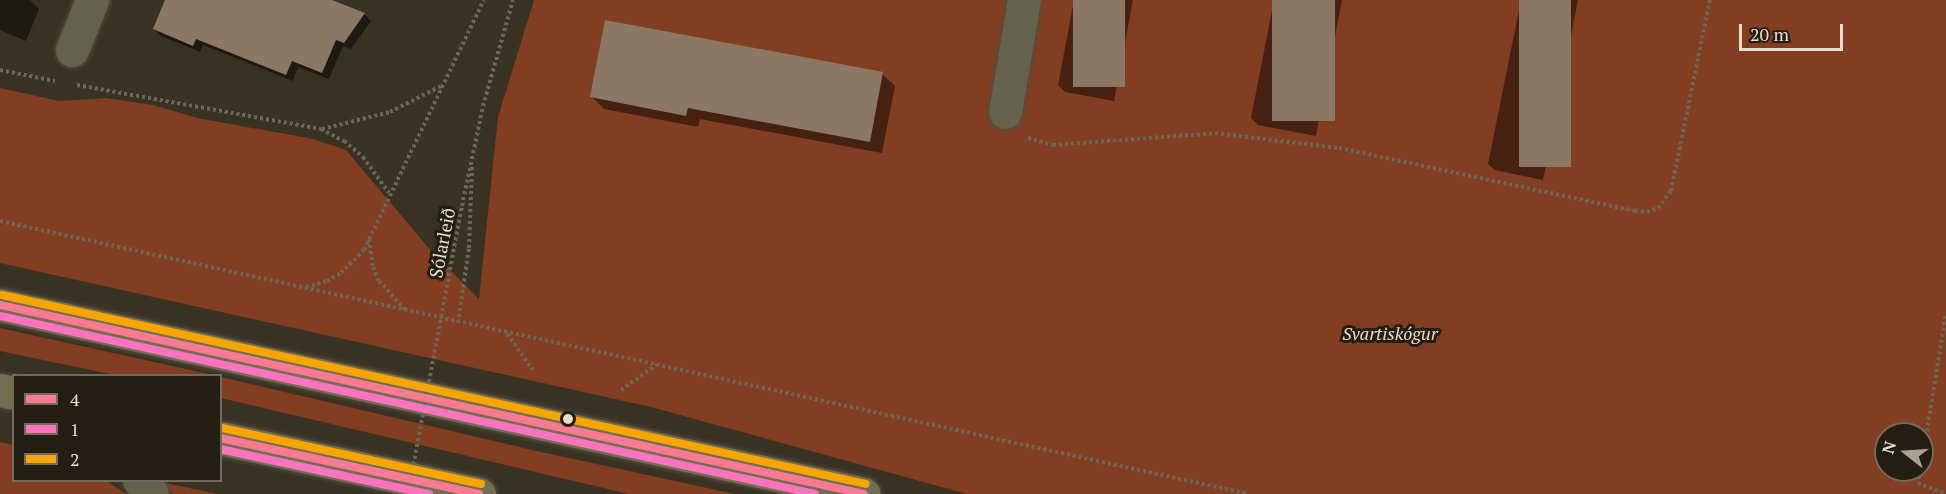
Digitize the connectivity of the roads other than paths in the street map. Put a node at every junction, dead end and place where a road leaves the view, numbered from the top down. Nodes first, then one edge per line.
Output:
1 (92, 0) edge
2 (1024, 0) edge
3 (72, 50) dead end
4 (1005, 112) road end
5 (0, 305) edge
6 (222, 438) edge
7 (140, 482) edge
8 (152, 494) edge
9 (479, 494) edge
10 (864, 494) edge

1 - 3 street
2 - 4 street
5 - 10 main road
6 - 9 main road
7 - 8 street

